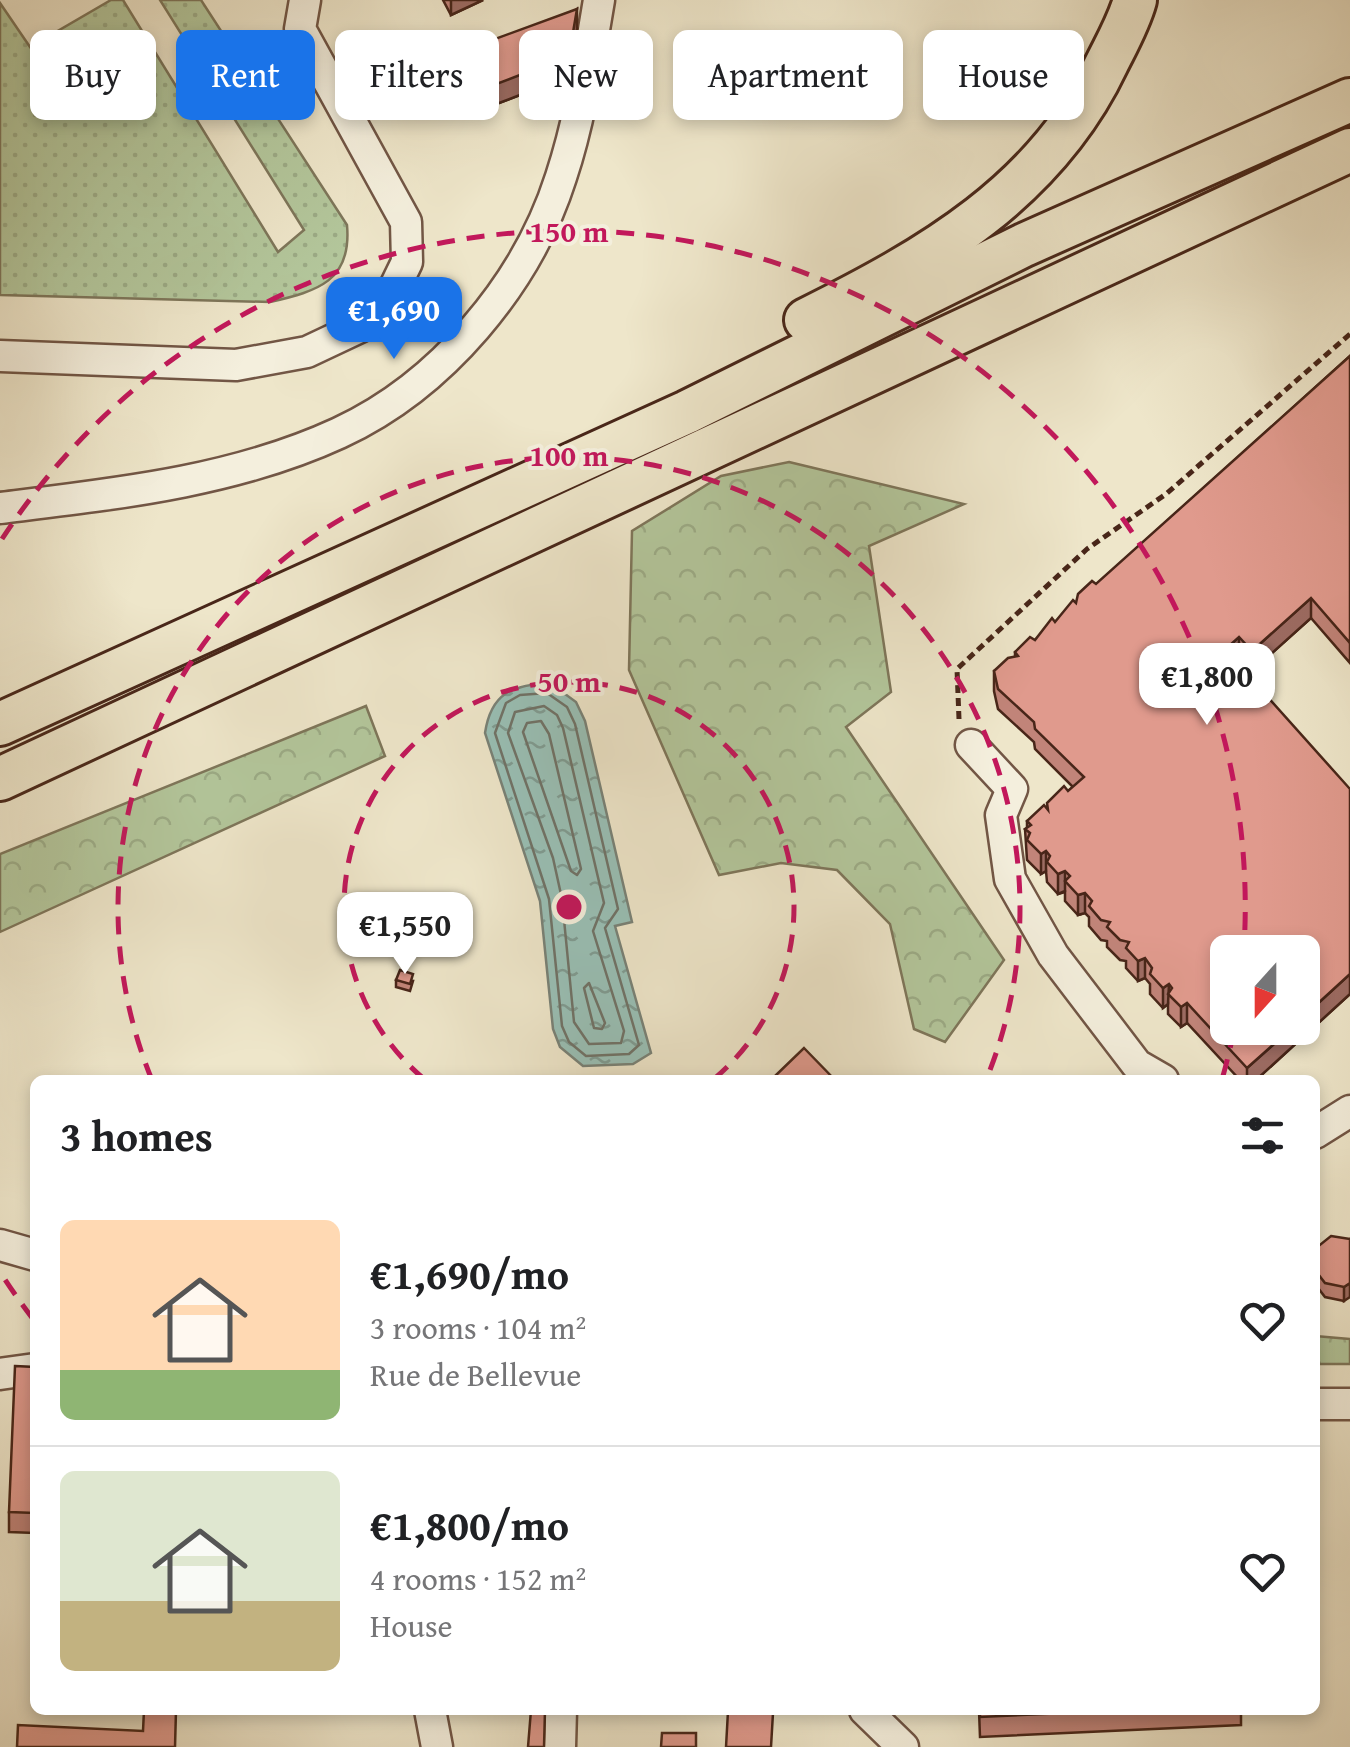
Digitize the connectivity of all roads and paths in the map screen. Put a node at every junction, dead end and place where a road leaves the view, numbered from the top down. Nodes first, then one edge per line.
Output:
1 (305, 0) edge
2 (600, 0) edge
3 (1134, 0) edge
4 (1350, 100) edge
5 (1350, 150) edge
6 (1350, 174) edge
7 (1350, 334) edge
8 (944, 338) junction
9 (0, 356) edge
10 (0, 508) edge
11 (0, 723) edge
12 (972, 744) joint
13 (0, 779) edge
14 (1155, 1075) edge
15 (1350, 1111) edge
16 (1320, 1130) edge
17 (0, 1244) edge
18 (30, 1253) edge
19 (30, 1369) edge
20 (0, 1374) edge
21 (1320, 1404) edge
22 (1350, 1404) edge
23 (431, 1715) edge
24 (560, 1715) edge
25 (870, 1715) edge
26 (436, 1747) edge
27 (560, 1747) edge
28 (903, 1747) edge

1 - 9 street
2 - 10 street
3 - 11 highway
4 - 11 highway
5 - 8 highway
6 - 8 highway
7 - 12 path
8 - 13 highway
12 - 14 street
15 - 16 street
17 - 18 street
19 - 20 street
21 - 22 street
23 - 26 street
24 - 27 street
25 - 28 street

